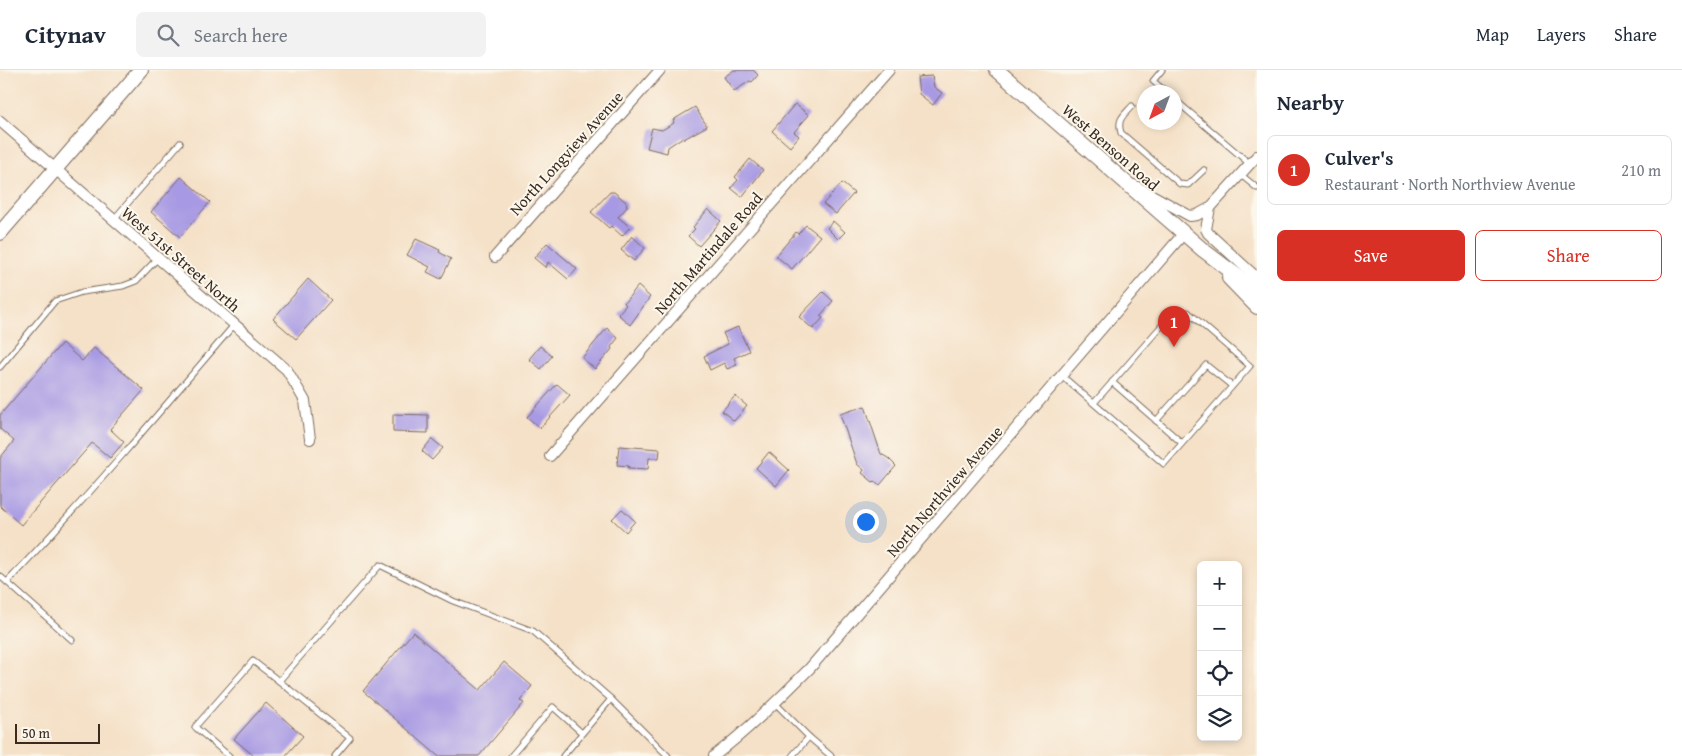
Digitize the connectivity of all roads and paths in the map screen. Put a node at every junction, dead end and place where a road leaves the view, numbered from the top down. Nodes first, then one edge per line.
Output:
1 (141, 70) edge
2 (660, 70) edge
3 (889, 70) edge
4 (997, 70) edge
5 (1162, 70) edge
6 (1158, 85) edge
7 (1132, 106) dead end
8 (1182, 106) edge
9 (0, 121) edge
10 (180, 143) dead end
11 (1253, 160) edge
12 (55, 168) junction
13 (1204, 170) dead end
14 (1240, 174) junction
15 (1119, 177) junction
16 (1257, 188) edge
17 (1210, 208) junction
18 (114, 220) junction
19 (0, 233) edge
20 (1184, 233) junction
21 (1203, 250) junction
22 (494, 257) dead end
23 (158, 258) junction
24 (1257, 278) edge
25 (1257, 291) edge
26 (1257, 307) edge
27 (234, 325) junction
28 (0, 367) edge
29 (1062, 376) junction
30 (1112, 382) junction
31 (1232, 386) junction
32 (1094, 404) junction
33 (1156, 421) junction
34 (310, 440) dead end
35 (1182, 443) junction
36 (550, 456) dead end
37 (0, 576) edge
38 (7, 582) junction
39 (72, 640) dead end
40 (279, 682) junction
41 (611, 699) junction
42 (774, 703) junction
43 (582, 733) junction
44 (809, 737) junction
45 (229, 756) edge
46 (335, 756) edge
47 (511, 756) edge
48 (562, 756) edge
49 (668, 756) edge
50 (714, 756) edge
51 (792, 756) edge
52 (831, 756) edge

1 - 12 main road
2 - 22 street, North Longview Avenue
3 - 36 street, North Martindale Road
4 - 15 main road, West Benson Road
5 - 6 lane
7 - 13 lane
8 - 11 lane
9 - 12 street, West 51st Street North
10 - 18 lane
11 - 14 street
12 - 18 street, West 51st Street North
12 - 19 main road
14 - 16 lane
14 - 17 street
15 - 17 street
15 - 20 main road, West Benson Road
17 - 24 street
18 - 23 street, West 51st Street North
20 - 21 main road, West Benson Road
20 - 29 street, North Northview Avenue
21 - 25 main road, West Benson Road
21 - 26 main road, West Benson Road
23 - 27 street, West 51st Street North
23 - 28 lane
27 - 34 street, West 51st Street North
27 - 38 lane
29 - 32 lane
29 - 42 street, North Northview Avenue
30 - 31 lane
30 - 32 lane
30 - 33 lane
31 - 33 lane
31 - 35 lane
32 - 35 lane
33 - 35 lane
37 - 38 lane
38 - 39 lane
40 - 41 lane
40 - 45 lane
40 - 46 lane
41 - 43 lane
41 - 49 lane
42 - 44 lane
42 - 50 street, North Northview Avenue
43 - 47 lane
43 - 48 lane
44 - 51 lane
44 - 52 lane

